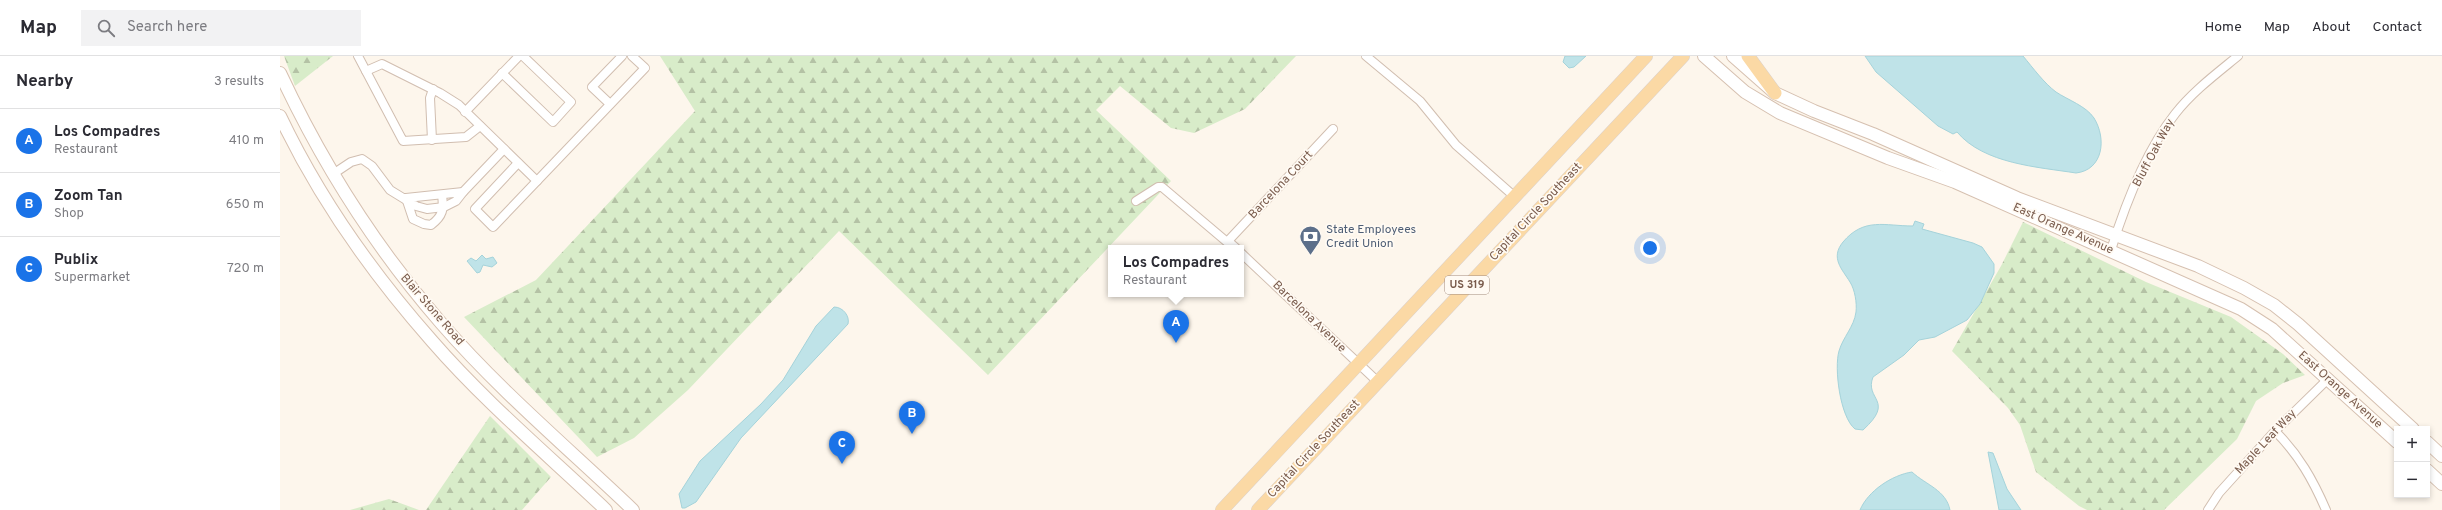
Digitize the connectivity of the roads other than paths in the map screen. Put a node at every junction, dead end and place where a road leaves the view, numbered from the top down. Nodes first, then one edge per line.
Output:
1 (358, 56) edge
2 (519, 56) edge
3 (523, 56) edge
4 (622, 56) edge
5 (632, 56) edge
6 (1366, 56) edge
7 (1683, 56) edge
8 (1704, 56) edge
9 (1733, 56) edge
10 (1748, 56) edge
11 (2238, 56) edge
12 (1645, 57) edge
13 (366, 71) junction
14 (280, 72) edge
15 (502, 73) junction
16 (433, 89) junction
17 (1775, 93) junction
18 (610, 104) junction
19 (465, 112) junction
20 (280, 116) edge
21 (480, 126) junction
22 (1333, 129) dead end
23 (432, 140) junction
24 (504, 149) junction
25 (518, 163) junction
26 (333, 174) junction
27 (537, 181) junction
28 (463, 192) junction
29 (442, 195) junction
30 (1515, 196) junction
31 (406, 198) junction
32 (1136, 201) dead end
33 (444, 207) junction
34 (2116, 235) junction
35 (1228, 242) junction
36 (1232, 245) edge
37 (2111, 250) junction
38 (1244, 255) edge
39 (1358, 364) junction
40 (2329, 378) junction
41 (1377, 381) junction
42 (2410, 426) edge
43 (2276, 431) junction
44 (2394, 439) edge
45 (2430, 445) edge
46 (2442, 456) edge
47 (2430, 473) edge
48 (2442, 484) edge
49 (606, 510) edge
50 (633, 510) edge
51 (1222, 510) edge
52 (1258, 510) edge
53 (2208, 510) edge
54 (2326, 510) edge

1 - 13 street
2 - 15 street
3 - 15 street
4 - 18 street
5 - 18 street
6 - 30 street
7 - 41 main road, Capital Circle Southeast / US 319
8 - 37 street, East Orange Avenue
9 - 17 street, East Orange Avenue
10 - 17 main road
11 - 34 street, Bluff Oak Way
12 - 30 main road, US 319
13 - 16 street
13 - 23 street
14 - 26 street, Blair Stone Road
15 - 19 street
16 - 19 street
16 - 23 street
17 - 34 street, East Orange Avenue
18 - 27 street
19 - 21 street
20 - 49 street, Blair Stone Road
21 - 23 street
21 - 24 street
22 - 35 street, Barcelona Court
24 - 25 street
24 - 28 street
25 - 27 street
25 - 27 street
26 - 31 street
26 - 50 street, Blair Stone Road
28 - 29 street
28 - 33 street
29 - 31 street
29 - 33 street
30 - 39 main road, US 319
31 - 33 street
31 - 33 street
32 - 35 street
34 - 37 street, Bluff Oak Way
34 - 42 street, East Orange Avenue
35 - 36 street
37 - 40 street, East Orange Avenue
38 - 39 street, Barcelona Avenue
39 - 41 street, Barcelona Avenue
39 - 51 main road, US 319
40 - 43 street, Maple Leaf Way
40 - 44 street, East Orange Avenue
41 - 52 main road, Capital Circle Southeast / US 319
43 - 53 street, Maple Leaf Way
43 - 54 street
45 - 46 street
47 - 48 street

